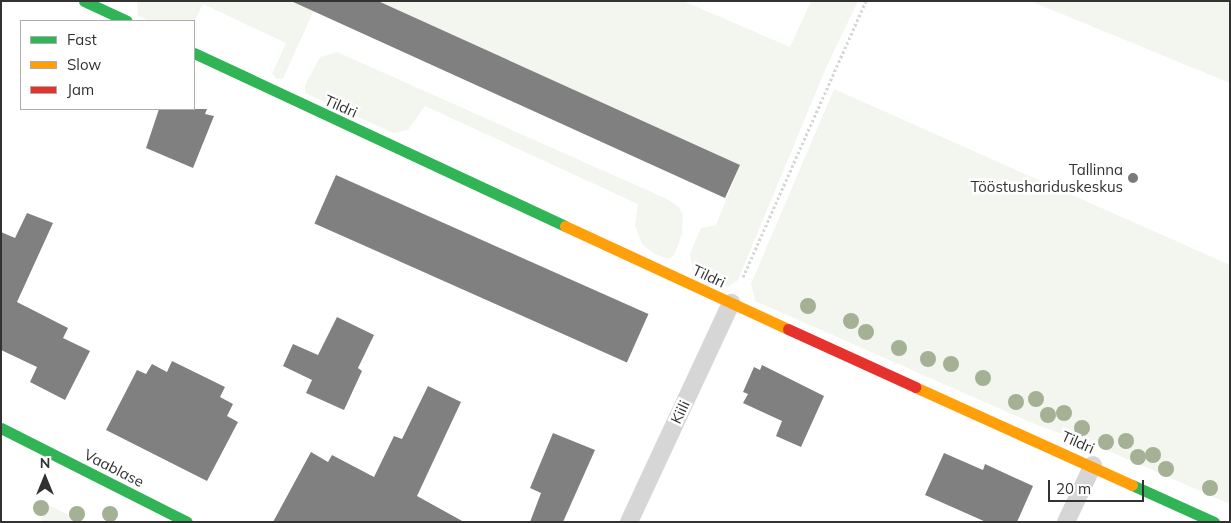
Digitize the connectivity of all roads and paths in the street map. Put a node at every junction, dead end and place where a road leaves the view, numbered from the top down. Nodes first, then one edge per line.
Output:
1 (84, 1) edge
2 (866, 1) edge
3 (107, 6) edge
4 (126, 20) edge
5 (195, 53) edge
6 (731, 303) junction
7 (1, 428) edge
8 (1093, 465) junction
9 (187, 522) edge
10 (628, 522) edge
11 (1066, 522) edge
12 (1214, 522) edge

1 - 3 street
2 - 6 path
3 - 4 street
5 - 6 street, Tildri
6 - 8 street, Tildri
6 - 10 lane, Kiili
7 - 9 street, Vaablase
8 - 11 lane
8 - 12 street, Tildri

